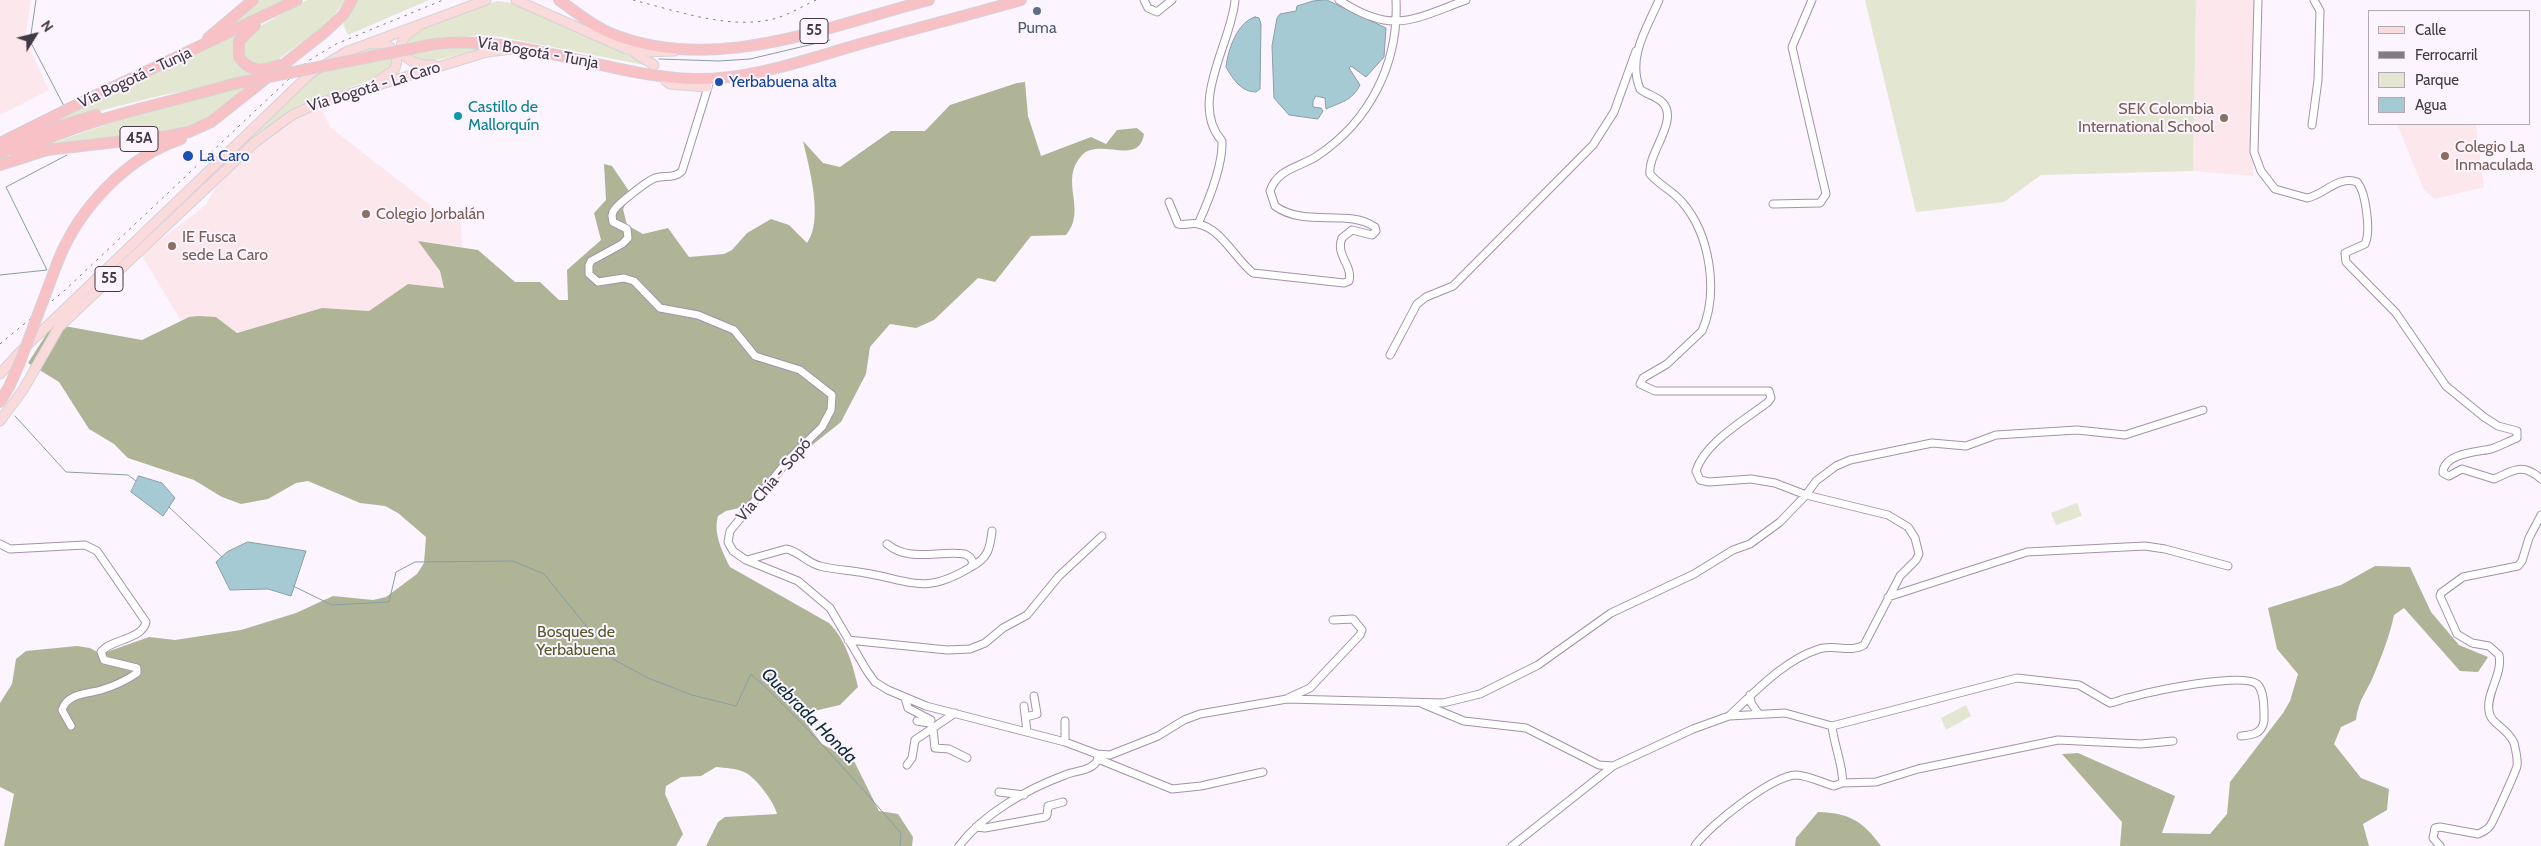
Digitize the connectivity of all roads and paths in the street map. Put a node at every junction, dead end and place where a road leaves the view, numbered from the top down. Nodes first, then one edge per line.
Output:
1 (253, 0) edge
2 (297, 0) edge
3 (352, 0) edge
4 (486, 0) edge
5 (516, 0) edge
6 (559, 0) edge
7 (929, 0) edge
8 (1021, 0) edge
9 (1144, 0) edge
10 (1172, 0) edge
11 (1235, 0) edge
12 (1339, 0) edge
13 (1396, 0) edge
14 (1466, 0) edge
15 (1660, 0) edge
16 (1812, 0) edge
17 (2258, 0) edge
18 (2314, 0) edge
19 (454, 12) junction
20 (270, 14) junction
21 (1394, 23) junction
22 (1638, 44) junction
23 (618, 46) junction
24 (359, 47) junction
25 (522, 48) junction
26 (698, 50) junction
27 (283, 63) junction
28 (452, 63) junction
29 (163, 64) junction
30 (654, 66) dead end
31 (666, 81) dead end
32 (709, 83) junction
33 (233, 84) junction
34 (364, 89) junction
35 (211, 122) junction
36 (2312, 125) dead end
37 (0, 144) edge
38 (0, 153) edge
39 (0, 163) edge
40 (1169, 202) dead end
41 (1773, 204) dead end
42 (1198, 224) junction
43 (1390, 355) dead end
44 (0, 374) edge
45 (0, 402) edge
46 (2203, 410) dead end
47 (0, 422) edge
48 (2541, 479) edge
49 (1806, 495) junction
50 (2541, 515) edge
51 (992, 531) dead end
52 (1102, 536) dead end
53 (0, 544) edge
54 (887, 544) dead end
55 (746, 560) junction
56 (2228, 566) dead end
57 (971, 567) junction
58 (1888, 597) junction
59 (1332, 620) dead end
60 (848, 640) junction
61 (1750, 695) junction
62 (1034, 696) dead end
63 (905, 698) junction
64 (1288, 698) junction
65 (1419, 703) junction
66 (1024, 706) dead end
67 (955, 713) junction
68 (1758, 713) junction
69 (1729, 716) junction
70 (1026, 717) junction
71 (917, 721) dead end
72 (1065, 721) dead end
73 (71, 726) dead end
74 (1832, 726) junction
75 (933, 729) junction
76 (1027, 732) junction
77 (2241, 736) dead end
78 (2173, 741) dead end
79 (1064, 742) junction
80 (1098, 757) junction
81 (967, 758) dead end
82 (907, 765) dead end
83 (1613, 766) junction
84 (1263, 772) dead end
85 (1842, 783) junction
86 (1000, 792) dead end
87 (1024, 795) junction
88 (1063, 802) dead end
89 (976, 827) junction
90 (960, 846) edge
91 (1512, 846) edge
92 (1695, 846) edge
93 (2440, 846) edge

1 - 29 highway
2 - 20 highway, Vía Bogotá - Tunja
3 - 27 highway, 45A
4 - 19 main road, Vía Bogotá - La Caro / 55
5 - 23 main road, 55
6 - 26 highway, Vía Bogotá - Tunja / 55
7 - 26 highway, Vía Bogotá - Tunja / 55
8 - 32 highway, Vía Bogotá - Tunja / 55
9 - 10 street
11 - 42 street
12 - 21 street
13 - 21 street
14 - 21 street
15 - 22 street
16 - 41 street
17 - 48 street
18 - 36 street
19 - 24 main road, Vía Bogotá - La Caro / 55
19 - 28 main road
20 - 27 highway
20 - 29 highway, Vía Bogotá - Tunja
21 - 42 street
22 - 43 street
22 - 49 street
23 - 26 main road, 55
23 - 30 main road
24 - 34 main road
24 - 44 main road, Vía Bogotá - La Caro / 55
25 - 28 main road, Vía Bogotá - La Caro / 55
25 - 32 highway, Vía Bogotá - Tunja / 55
25 - 33 highway, Vía Bogotá - Tunja / 55, bridge
27 - 35 highway, 45A
28 - 34 main road, Vía Bogotá - La Caro / 55
29 - 37 highway, Vía Bogotá - Tunja
31 - 32 main road
32 - 55 street, Vía Chía - Sopó
33 - 38 highway, 55
33 - 39 highway, Vía Bogotá - Tunja / 55
34 - 47 main road, Vía Bogotá - La Caro / 55
35 - 39 highway, 45A
35 - 45 highway, bridge
40 - 42 street
46 - 49 street
49 - 58 street
49 - 65 street
50 - 93 street
51 - 57 street
52 - 60 street
53 - 73 street
54 - 57 street
55 - 57 street
55 - 60 street, Vía Chía - Sopó
56 - 58 street
58 - 61 street
59 - 64 street
60 - 63 street, Vía Chía - Sopó
61 - 68 street
61 - 69 street
62 - 70 street
63 - 67 street, Vía Chía - Sopó
63 - 71 street
64 - 65 street
64 - 80 street
65 - 83 street
66 - 70 street
67 - 75 street
67 - 76 street, Vía Chía - Sopó
68 - 69 street
68 - 74 street
69 - 83 street
70 - 76 street
72 - 79 street
74 - 77 street
74 - 85 street
75 - 81 street
75 - 82 street
76 - 79 street, Vía Chía - Sopó
78 - 85 street
79 - 80 street, Vía Chía - Sopó
80 - 84 street, Vía Chía - Sopó
80 - 87 street
83 - 91 street
85 - 92 street
86 - 87 street
87 - 89 street
88 - 89 street
89 - 90 street

